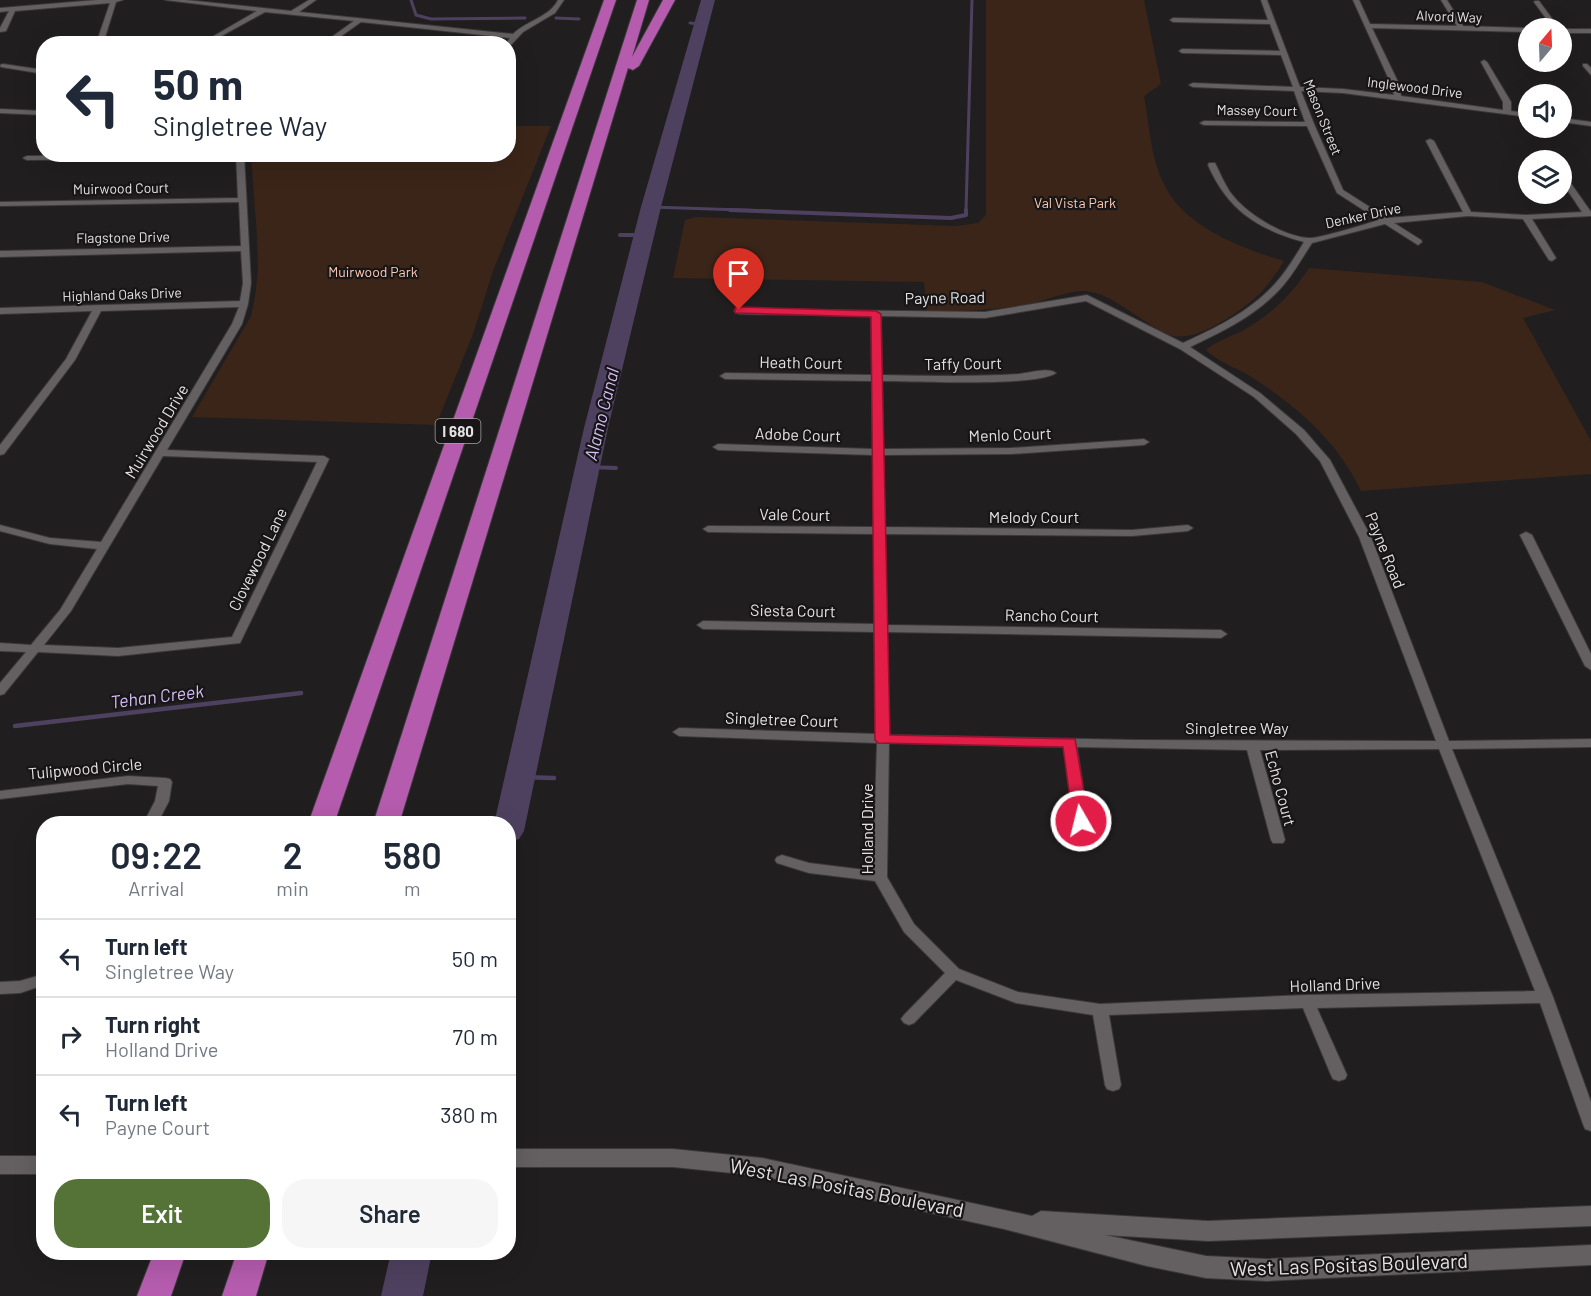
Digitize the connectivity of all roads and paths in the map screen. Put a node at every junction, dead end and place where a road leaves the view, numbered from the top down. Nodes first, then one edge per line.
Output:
1 (114, 0) edge
2 (120, 0) edge
3 (168, 0) edge
4 (313, 0) edge
5 (561, 0) edge
6 (643, 0) edge
7 (669, 0) edge
8 (1264, 0) edge
9 (1356, 0) edge
10 (1444, 0) edge
11 (609, 1) edge
12 (1537, 2) dead end
13 (13, 9) junction
14 (0, 10) edge
15 (264, 10) junction
16 (292, 13) junction
17 (1549, 18) edge
18 (360, 20) junction
19 (1173, 20) dead end
20 (1272, 22) junction
21 (1368, 26) junction
22 (1461, 28) junction
23 (0, 30) edge
24 (1518, 30) edge
25 (1572, 31) edge
26 (1591, 31) edge
27 (102, 36) edge
28 (218, 36) edge
29 (337, 36) edge
30 (513, 36) joint
31 (1182, 51) dead end
32 (1284, 53) junction
33 (1484, 62) dead end
34 (1585, 65) dead end
35 (3, 66) dead end
36 (36, 71) edge
37 (1591, 73) edge
38 (1193, 85) dead end
39 (616, 88) junction
40 (1297, 88) junction
41 (1398, 98) junction
42 (0, 111) edge
43 (36, 113) edge
44 (1508, 113) junction
45 (1518, 114) edge
46 (1572, 121) edge
47 (1204, 123) dead end
48 (1310, 124) junction
49 (1591, 124) edge
50 (1430, 141) dead end
51 (27, 158) dead end
52 (36, 158) edge
53 (241, 162) edge
54 (1212, 165) dead end
55 (1572, 191) edge
56 (243, 200) junction
57 (0, 204) edge
58 (1468, 214) junction
59 (1589, 214) edge
60 (1526, 217) junction
61 (1386, 221) junction
62 (1309, 241) junction
63 (1418, 242) dead end
64 (246, 248) junction
65 (0, 254) edge
66 (1552, 258) dead end
67 (244, 304) junction
68 (98, 308) junction
69 (739, 310) dead end
70 (0, 311) edge
71 (876, 314) junction
72 (1183, 346) junction
73 (1051, 373) dead end
74 (726, 376) dead end
75 (876, 378) junction
76 (1144, 442) dead end
77 (718, 447) dead end
78 (0, 452) edge
79 (877, 452) junction
80 (161, 453) junction
81 (0, 528) edge
82 (708, 528) dead end
83 (1188, 528) dead end
84 (880, 532) junction
85 (1526, 535) dead end
86 (105, 546) junction
87 (703, 625) dead end
88 (882, 628) junction
89 (1221, 634) dead end
90 (0, 647) edge
91 (36, 649) junction
92 (1591, 666) edge
93 (0, 691) edge
94 (680, 732) dead end
95 (883, 740) junction
96 (1070, 742) junction
97 (1591, 743) edge
98 (1252, 744) junction
99 (1444, 746) junction
100 (0, 795) edge
101 (154, 816) edge
102 (324, 816) edge
103 (388, 816) edge
104 (1084, 840) dead end
105 (1278, 840) dead end
106 (782, 860) dead end
107 (880, 877) junction
108 (954, 973) junction
109 (36, 982) edge
110 (0, 988) edge
111 (1545, 998) junction
112 (1307, 1001) junction
113 (1100, 1010) junction
114 (909, 1019) dead end
115 (1339, 1075) dead end
116 (1113, 1085) dead end
117 (1591, 1124) edge
118 (516, 1158) edge
119 (0, 1165) edge
120 (36, 1165) edge
121 (1591, 1216) edge
122 (1004, 1219) junction
123 (1591, 1255) edge
124 (167, 1260) edge
125 (250, 1260) edge
126 (154, 1296) edge
127 (239, 1296) edge

1 - 2 street
1 - 13 street
1 - 27 street
3 - 15 street
4 - 16 street
5 - 30 street
6 - 39 highway, I 680
7 - 39 highway
8 - 20 street, Mason Street
9 - 21 street
10 - 22 street
11 - 102 highway, I 680
12 - 17 street
13 - 14 street
13 - 23 street
15 - 16 street
15 - 28 street
16 - 18 street
18 - 29 street
18 - 30 street
19 - 20 street
20 - 32 street, Mason Street
21 - 22 street, Alvord Way
21 - 41 street
22 - 24 street, Alvord Way
25 - 26 street
31 - 32 street
32 - 40 street, Mason Street
33 - 44 street
34 - 37 street
35 - 36 street
38 - 40 street, Inglewood Drive
39 - 103 highway, I 680
40 - 41 street, Inglewood Drive
40 - 48 street, Mason Street
41 - 44 street, Inglewood Drive
42 - 43 street
44 - 45 street, Inglewood Drive
46 - 49 street
47 - 48 street, Massey Court
48 - 61 street, Mason Street
50 - 58 street
51 - 52 street
53 - 56 street, Muirwood Drive
54 - 62 street
55 - 59 street
56 - 57 street, Muirwood Court
56 - 64 street, Muirwood Drive
58 - 60 street, Denker Drive
58 - 61 street, Denker Drive
59 - 60 street, Denker Drive
60 - 66 street
61 - 62 street, Denker Drive
61 - 63 street, Mason Street
62 - 72 street, Denker Drive
64 - 65 street, Flagstone Drive
64 - 67 street, Muirwood Drive
67 - 68 street, Highland Oaks Drive
67 - 80 street, Muirwood Drive
68 - 70 street, Highland Oaks Drive
68 - 78 street
69 - 71 street, Payne Road
71 - 72 street, Payne Road
71 - 75 street, Holland Drive
72 - 99 street, Payne Road
73 - 75 street, Taffy Court
74 - 75 street, Heath Court
75 - 79 street, Holland Drive
76 - 79 street, Menlo Court
77 - 79 street, Adobe Court
79 - 84 street, Holland Drive
80 - 86 street, Muirwood Drive
80 - 91 street, Clovewood Lane
81 - 86 street
82 - 84 street, Vale Court
83 - 84 street, Melody Court
84 - 88 street, Holland Drive
85 - 92 street
86 - 91 street, Muirwood Drive
87 - 88 street, Siesta Court
88 - 89 street, Rancho Court
88 - 95 street, Holland Drive
90 - 91 street
91 - 93 street, Muirwood Drive
94 - 95 street, Singletree Court
95 - 96 street, Singletree Way
95 - 107 street, Holland Drive
96 - 98 street, Singletree Way
96 - 104 street
97 - 99 street, Singletree Way
98 - 99 street, Singletree Way
98 - 105 street, Echo Court
99 - 111 street, Payne Road
100 - 101 street, Tulipwood Circle
106 - 107 street
107 - 108 street, Holland Drive
108 - 113 street, Holland Drive
108 - 114 street
109 - 110 street
111 - 112 street, Holland Drive
111 - 117 street, Payne Road
112 - 113 street, Holland Drive
112 - 115 street
113 - 116 street
118 - 122 main road, West Las Positas Boulevard
119 - 120 main road
121 - 122 main road, West Las Positas Boulevard
122 - 123 main road, West Las Positas Boulevard
124 - 126 highway
125 - 127 highway

